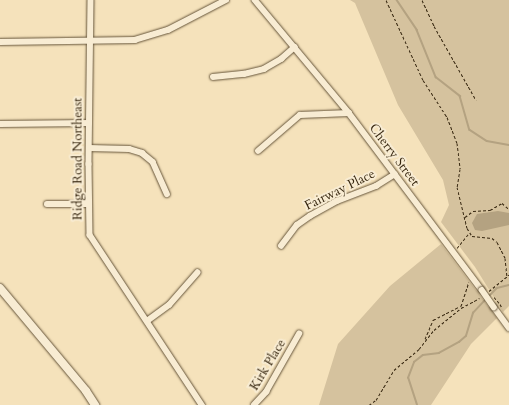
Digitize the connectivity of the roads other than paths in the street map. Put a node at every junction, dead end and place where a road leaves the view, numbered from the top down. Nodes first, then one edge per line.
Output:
1 (91, 0) edge
2 (226, 0) edge
3 (255, 0) edge
4 (91, 41) junction
5 (0, 42) edge
6 (295, 47) junction
7 (213, 77) dead end
8 (349, 113) junction
9 (89, 123) junction
10 (0, 124) edge
11 (89, 148) junction
12 (258, 151) dead end
13 (395, 174) junction
14 (167, 194) dead end
15 (47, 204) dead end
16 (89, 204) junction
17 (281, 246) dead end
18 (197, 273) dead end
19 (0, 288) edge
20 (147, 321) junction
21 (509, 328) edge
22 (299, 334) dead end
23 (95, 405) edge
24 (202, 405) edge
25 (254, 405) edge

1 - 4 street, Ridge Road Northeast
2 - 4 street
3 - 6 street, Cherry Street
4 - 5 street
4 - 9 street, Ridge Road Northeast
6 - 7 street
6 - 8 street, Cherry Street
8 - 12 street
8 - 13 street, Cherry Street
9 - 10 street
9 - 11 street, Ridge Road Northeast
11 - 14 street
11 - 16 street, Ridge Road Northeast
13 - 17 street, Fairway Place
13 - 21 street, Cherry Street, bridge
15 - 16 street
16 - 20 street, Ridge Road Northeast
18 - 20 street
19 - 23 main road
20 - 24 street, Ridge Road Northeast
22 - 25 street, Kirk Place

